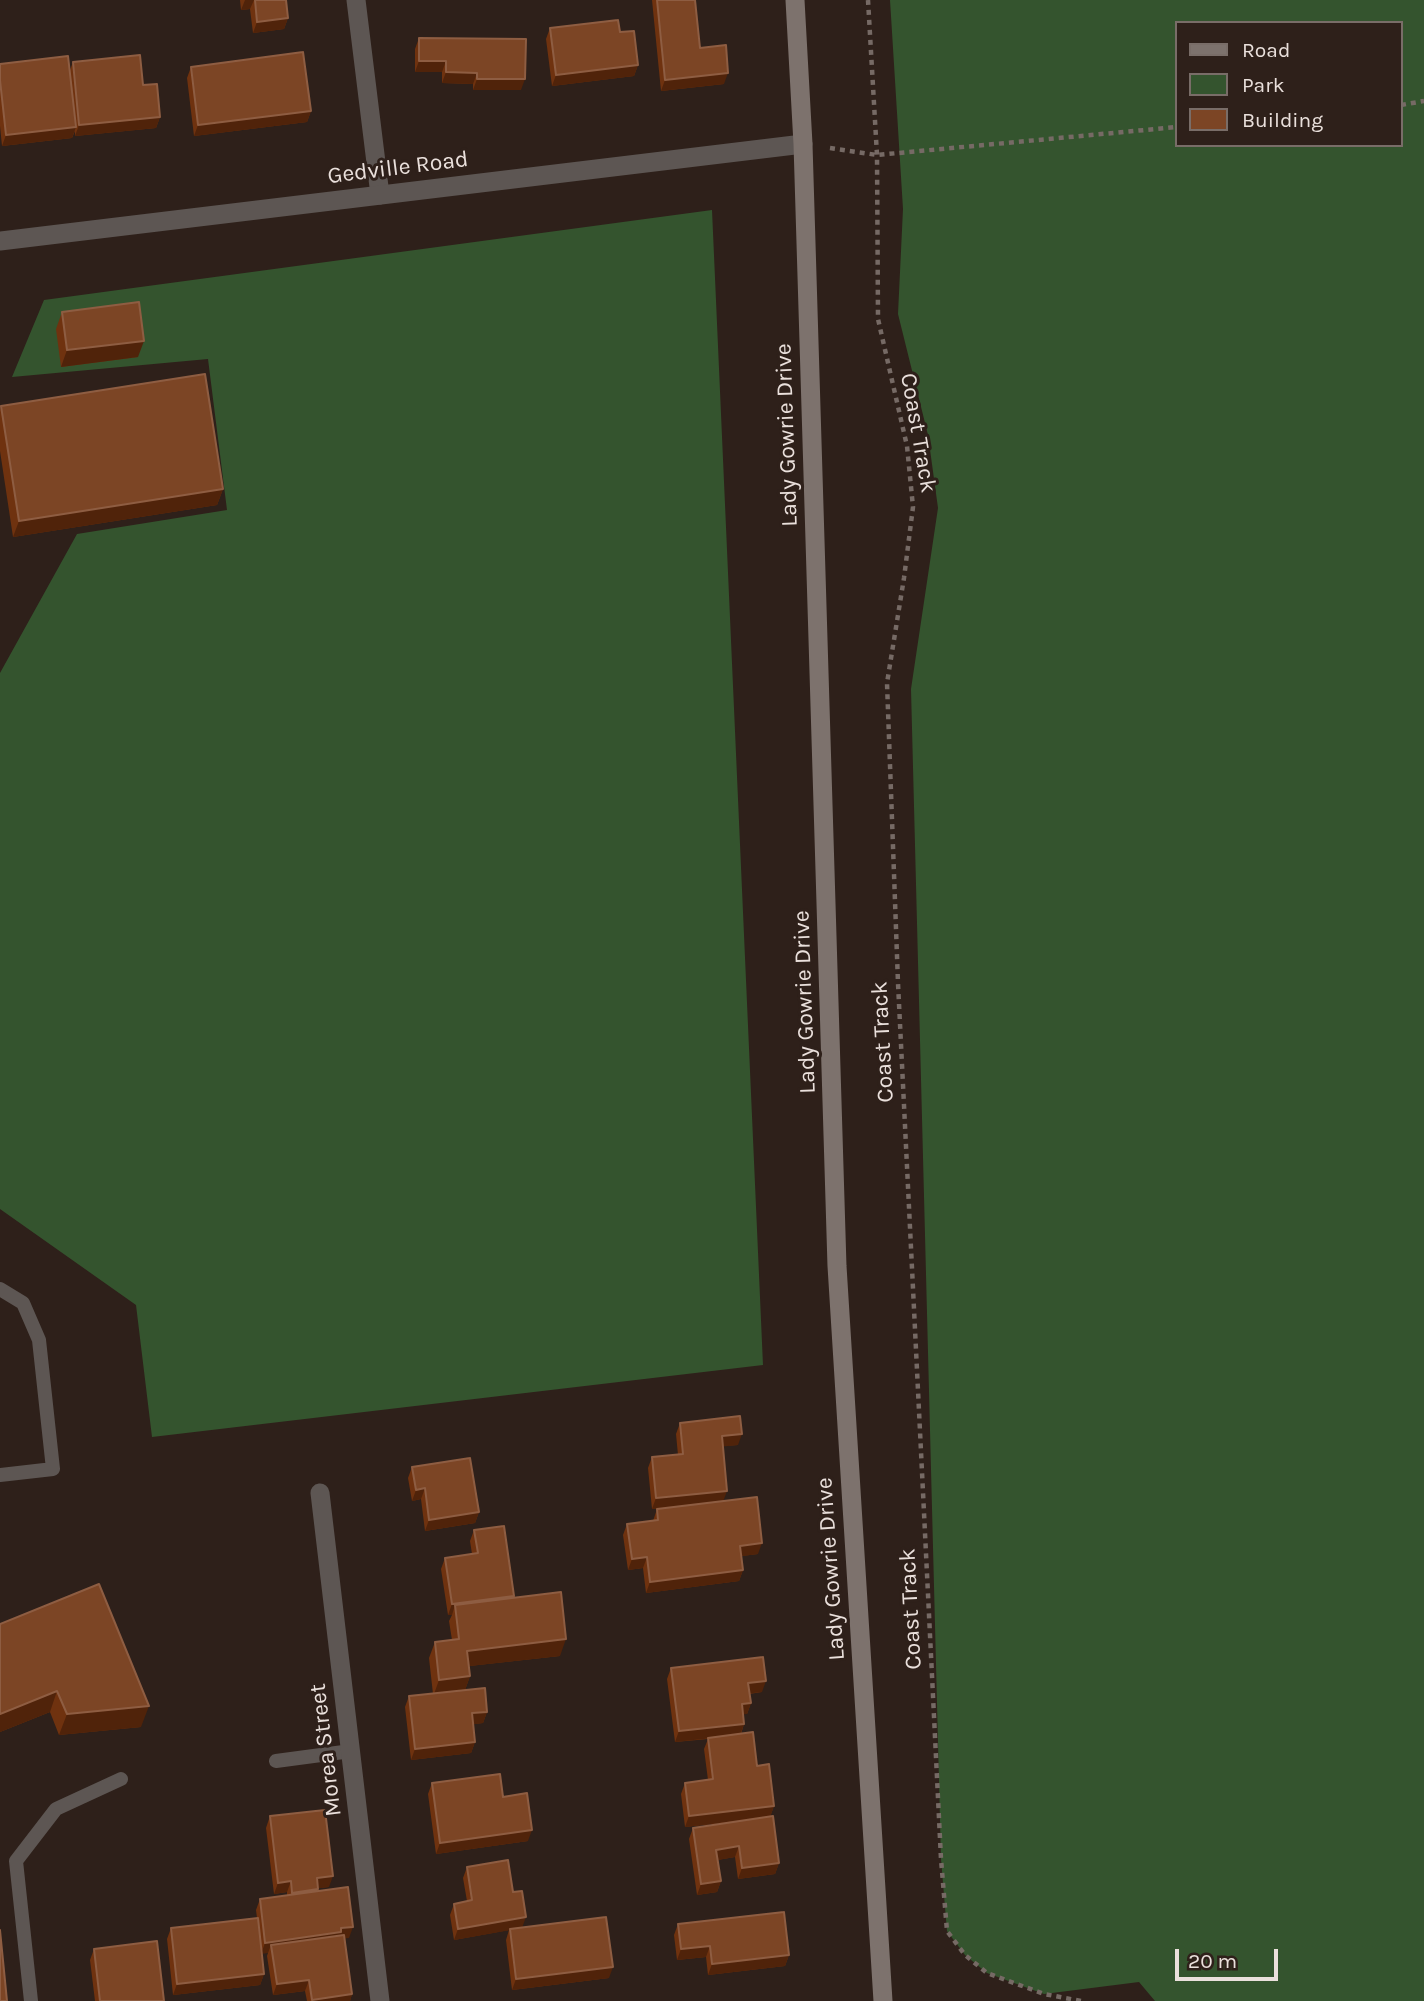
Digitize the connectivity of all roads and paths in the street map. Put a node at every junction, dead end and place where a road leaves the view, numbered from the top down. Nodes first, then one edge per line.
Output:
1 (356, 0) edge
2 (795, 0) edge
3 (868, 0) edge
4 (1424, 101) edge
5 (1403, 105) edge
6 (1176, 127) edge
7 (803, 144) junction
8 (877, 155) junction
9 (380, 195) junction
10 (0, 241) edge
11 (0, 1289) edge
12 (0, 1475) edge
13 (320, 1493) dead end
14 (351, 1751) junction
15 (276, 1761) dead end
16 (121, 1779) dead end
17 (31, 2001) edge
18 (380, 2001) edge
19 (883, 2001) edge
20 (1081, 2001) edge

1 - 9 street
2 - 7 main road, Lady Gowrie Drive
3 - 8 path, Coast Track
4 - 5 path
6 - 8 path
7 - 8 path
7 - 9 street, Gedville Road
7 - 19 main road, Lady Gowrie Drive
8 - 20 path, Coast Track
9 - 10 street, Gedville Road
11 - 12 lane
13 - 14 street, Morea Street
14 - 15 lane
14 - 18 street, Morea Street
16 - 17 lane

